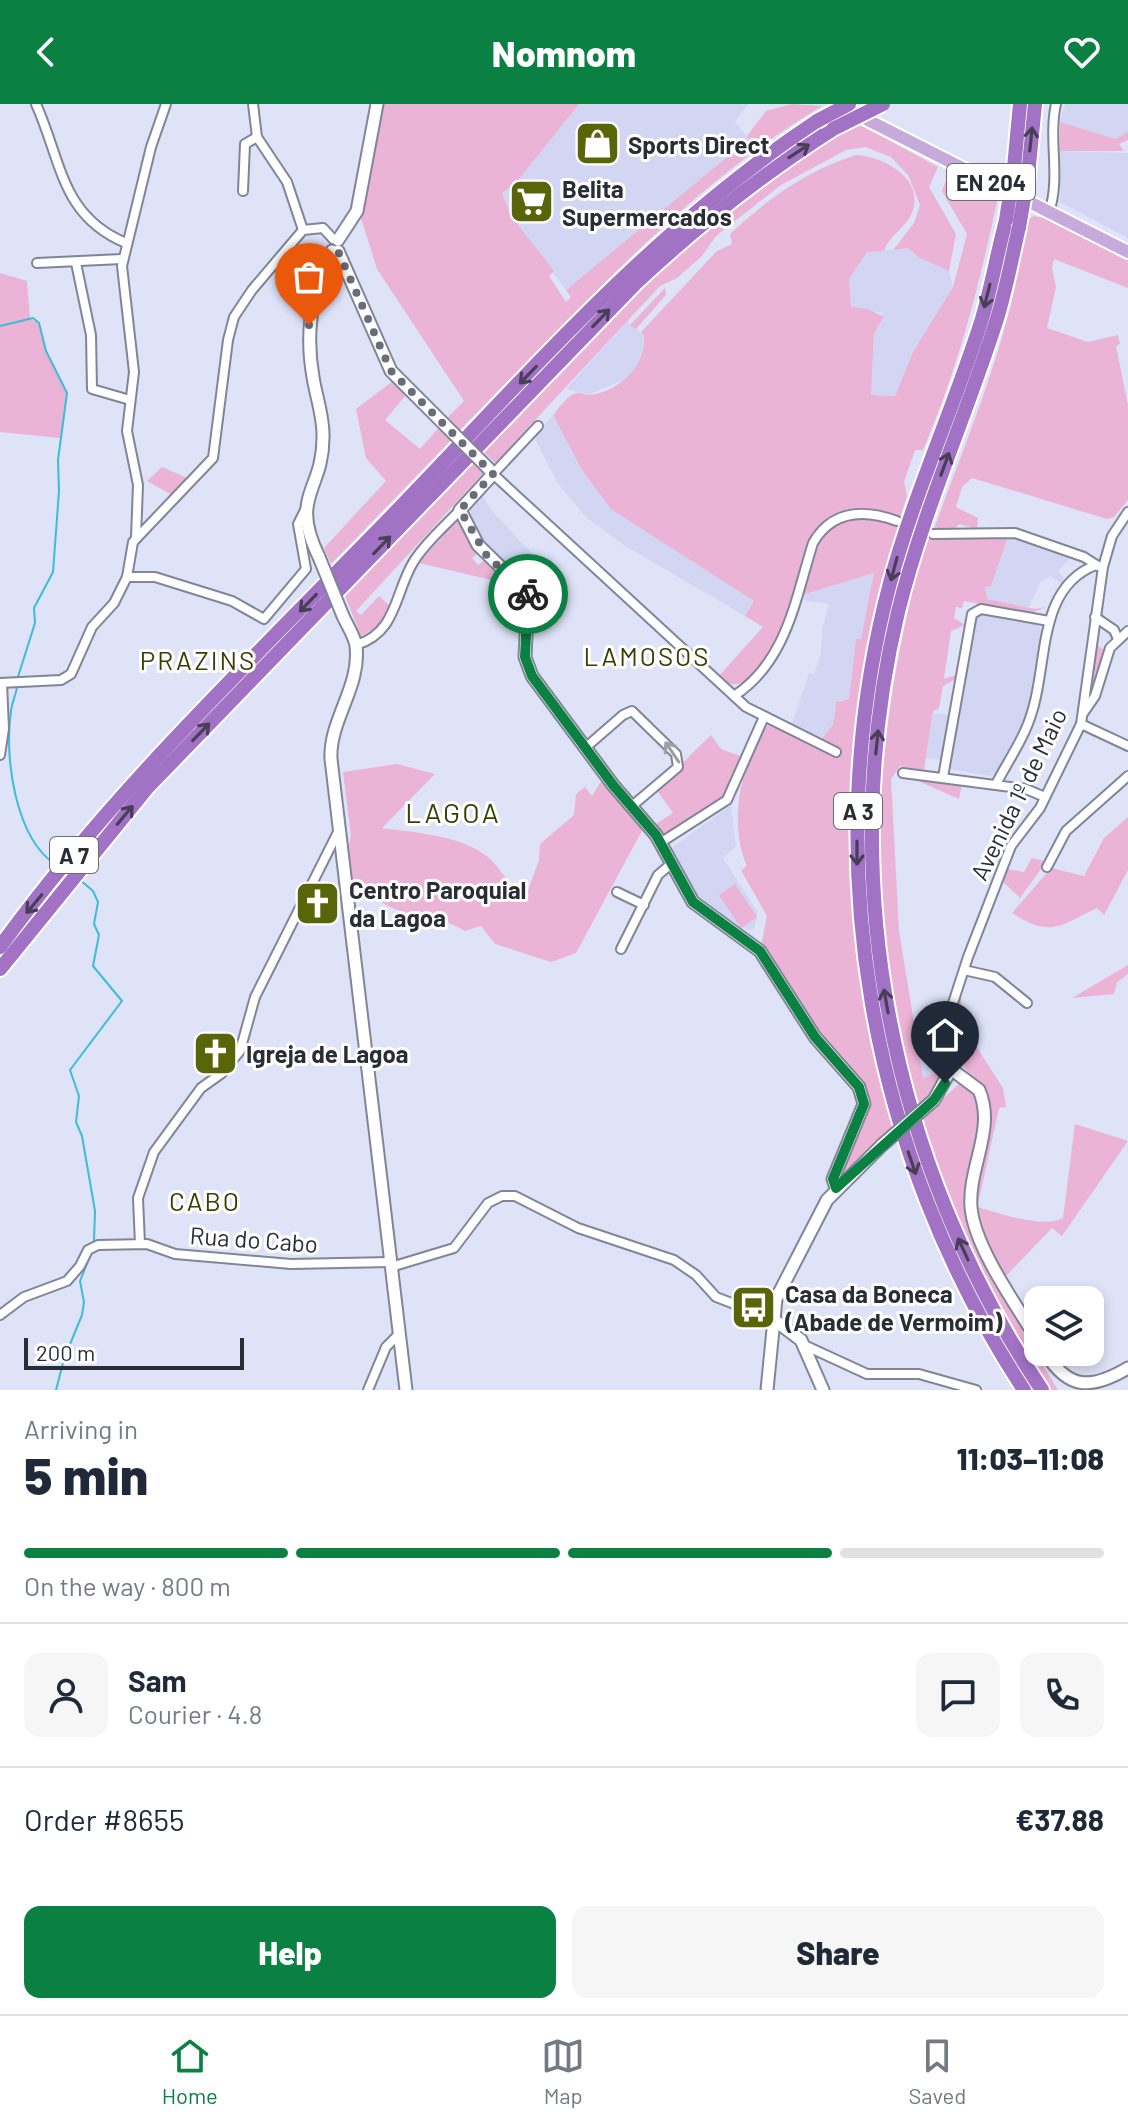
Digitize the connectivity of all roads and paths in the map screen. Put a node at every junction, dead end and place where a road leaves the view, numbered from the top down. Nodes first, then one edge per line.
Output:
1 (36, 104) edge
2 (166, 104) edge
3 (253, 104) edge
4 (377, 104) edge
5 (837, 104) edge
6 (849, 104) edge
7 (883, 104) edge
8 (1020, 104) edge
9 (1035, 104) edge
10 (1056, 104) edge
11 (257, 137) junction
12 (1021, 171) junction
13 (243, 191) dead end
14 (1049, 212) junction
15 (1012, 224) junction
16 (303, 230) junction
17 (126, 243) junction
18 (335, 245) junction
19 (1128, 252) edge
20 (122, 259) junction
21 (37, 263) dead end
22 (76, 263) junction
23 (130, 400) junction
24 (538, 426) dead end
25 (491, 471) junction
26 (305, 510) junction
27 (460, 510) junction
28 (1128, 512) edge
29 (897, 521) dead end
30 (933, 534) dead end
31 (136, 538) junction
32 (1099, 566) junction
33 (127, 577) junction
34 (1095, 617) junction
35 (1049, 621) junction
36 (1128, 631) edge
37 (1118, 639) junction
38 (356, 645) junction
39 (1, 683) edge
40 (734, 696) junction
41 (1083, 714) junction
42 (764, 717) junction
43 (1081, 724) junction
44 (1128, 746) edge
45 (585, 748) junction
46 (836, 752) dead end
47 (0, 755) edge
48 (903, 773) dead end
49 (1128, 776) edge
50 (943, 777) junction
51 (142, 784) junction
52 (996, 784) junction
53 (1045, 797) junction
54 (632, 806) junction
55 (339, 829) junction
56 (660, 843) junction
57 (671, 864) junction
58 (1047, 867) dead end
59 (617, 892) dead end
60 (644, 905) junction
61 (16, 936) junction
62 (0, 947) edge
63 (621, 949) dead end
64 (0, 969) edge
65 (964, 970) junction
66 (1027, 1003) dead end
67 (951, 1069) junction
68 (836, 1188) junction
69 (140, 1244) junction
70 (391, 1264) junction
71 (0, 1315) edge
72 (1024, 1315) edge
73 (773, 1319) junction
74 (400, 1333) junction
75 (804, 1345) junction
76 (1054, 1366) edge
77 (1128, 1368) edge
78 (368, 1390) edge
79 (406, 1390) edge
80 (767, 1390) edge
81 (823, 1390) edge
82 (976, 1390) edge
83 (1024, 1390) edge
84 (1042, 1390) edge

1 - 17 street
2 - 17 street
3 - 11 street
4 - 18 street
5 - 14 main road, EN 204
6 -> 51 highway, A 7, bridge
51 -> 7 highway, A 7, bridge
8 - 12 highway, A 3
12 -> 9 highway, A 3
10 - 14 street
11 - 13 street
11 - 16 street
12 - 15 highway, A 3, bridge
14 - 19 main road, EN 204
15 -> 83 highway, A 3
84 -> 15 highway, A 3
16 - 18 street
16 - 31 street
17 - 20 street
18 - 25 street, bridge
18 - 26 street
20 - 22 street
20 - 23 street
21 - 22 street
22 - 23 street
23 - 31 street
24 - 25 street
25 - 27 street
25 - 40 street
26 - 33 street
26 - 38 street, bridge
27 - 38 street
27 - 45 street
28 - 32 street, Avenida 1º de Maio
29 - 40 street
30 - 32 street
31 - 33 street
32 - 34 street, Avenida 1º de Maio
32 - 35 street
33 - 39 street
34 - 37 street
34 - 41 street, Avenida 1º de Maio
35 - 50 street
35 - 52 street
36 - 37 street
37 - 41 street
38 - 55 street
39 - 47 street
40 - 42 street
41 - 43 street, Avenida 1º de Maio
42 - 46 street
42 - 56 street
43 - 44 street
43 - 53 street, Avenida 1º de Maio
45 - 54 street
54 -> 45 street
48 - 50 street
49 - 58 street
50 - 52 street
51 - 61 highway, A 7
52 - 53 street
53 - 65 street, Avenida 1º de Maio
54 - 56 street
55 - 69 street
55 - 70 street
56 - 57 street
57 - 60 street
57 - 68 street
59 - 60 street
60 - 63 street
61 - 62 highway, A 7
61 - 64 highway, A 7
65 - 66 street
65 - 67 street, Avenida 1º de Maio
67 - 68 street, Avenida 1º de Maio, bridge
67 - 72 street
68 - 73 street, Avenida 1º de Maio
69 - 70 street, Rua do Cabo
69 - 71 street, Rua do Cabo
70 - 73 street, Rua do Cabo
70 - 74 street
73 - 75 street
73 - 80 street, Avenida 1º de Maio
74 - 78 street
74 - 79 street
75 - 81 street
75 - 82 street
76 - 77 street

